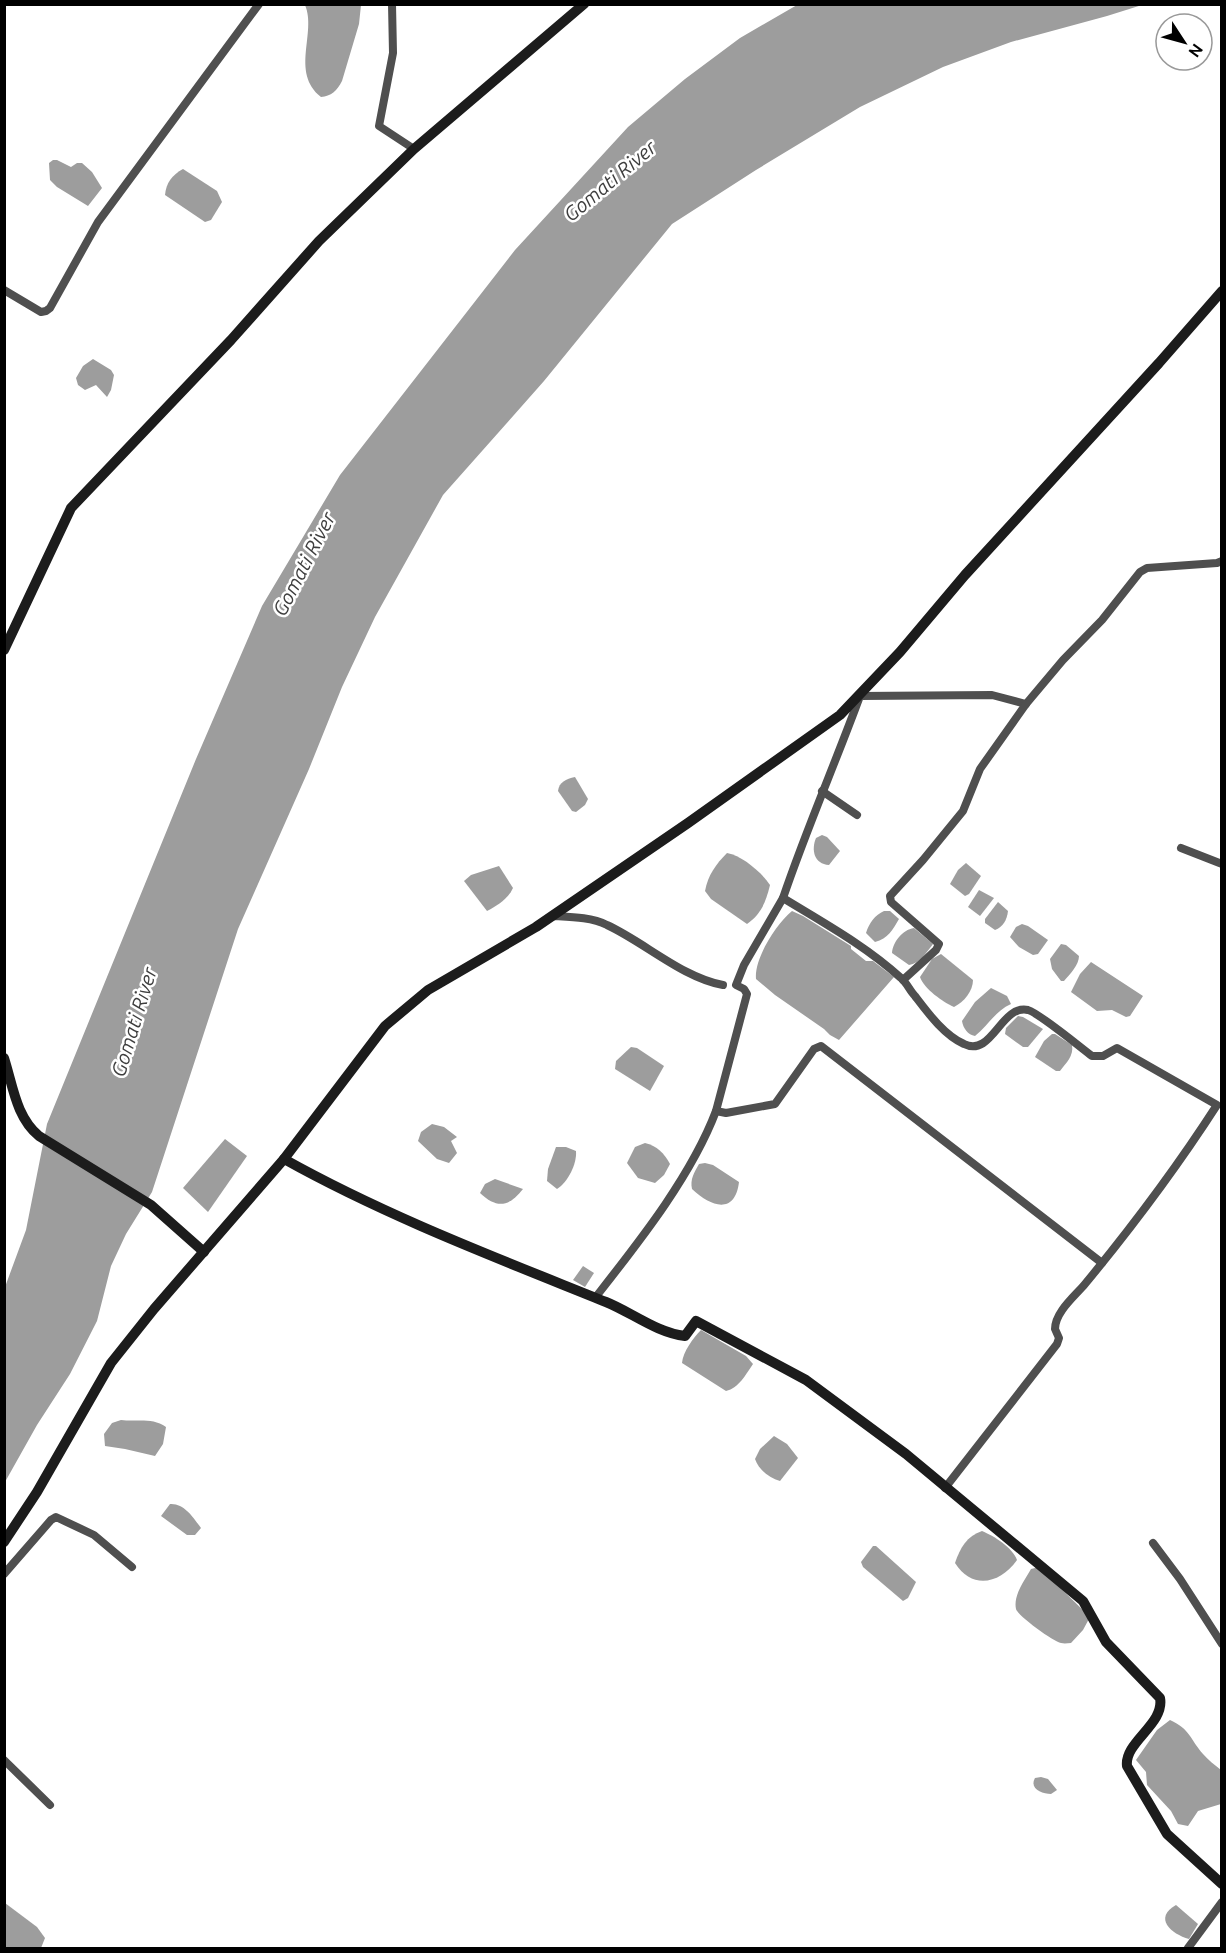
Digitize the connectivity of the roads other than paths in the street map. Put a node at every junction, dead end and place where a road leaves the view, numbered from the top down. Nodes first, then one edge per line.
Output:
1 (259, 4) edge
2 (392, 4) edge
3 (584, 4) edge
4 (414, 149) junction
5 (4, 290) edge
6 (1221, 291) edge
7 (1221, 561) edge
8 (4, 650) edge
9 (860, 696) junction
10 (1026, 704) junction
11 (822, 791) junction
12 (857, 815) dead end
13 (1181, 849) dead end
14 (1221, 864) edge
15 (783, 898) junction
16 (552, 916) junction
17 (903, 980) junction
18 (723, 985) dead end
19 (4, 1058) edge
20 (1219, 1106) edge
21 (716, 1111) junction
22 (284, 1159) junction
23 (204, 1252) junction
24 (1102, 1263) junction
25 (595, 1298) junction
26 (945, 1488) junction
27 (4, 1542) edge
28 (1153, 1543) dead end
29 (132, 1567) dead end
30 (4, 1574) edge
31 (1221, 1644) edge
32 (4, 1760) edge
33 (50, 1805) dead end
34 (1221, 1884) edge
35 (1221, 1902) edge
36 (1188, 1948) edge

1 - 5 street
2 - 4 street
3 - 4 street
4 - 8 street
6 - 9 street
7 - 10 street
9 - 10 street
9 - 11 street
9 - 16 street
10 - 17 street
11 - 12 street
11 - 15 street
13 - 14 street
15 - 17 street
15 - 21 street
16 - 18 street
16 - 22 street
17 - 20 street
19 - 23 street
20 - 24 street
21 - 24 street
21 - 25 street
22 - 23 street
22 - 25 street
23 - 27 street
24 - 26 street
25 - 26 street
26 - 34 street
28 - 31 street
29 - 30 street
32 - 33 street
35 - 36 street

